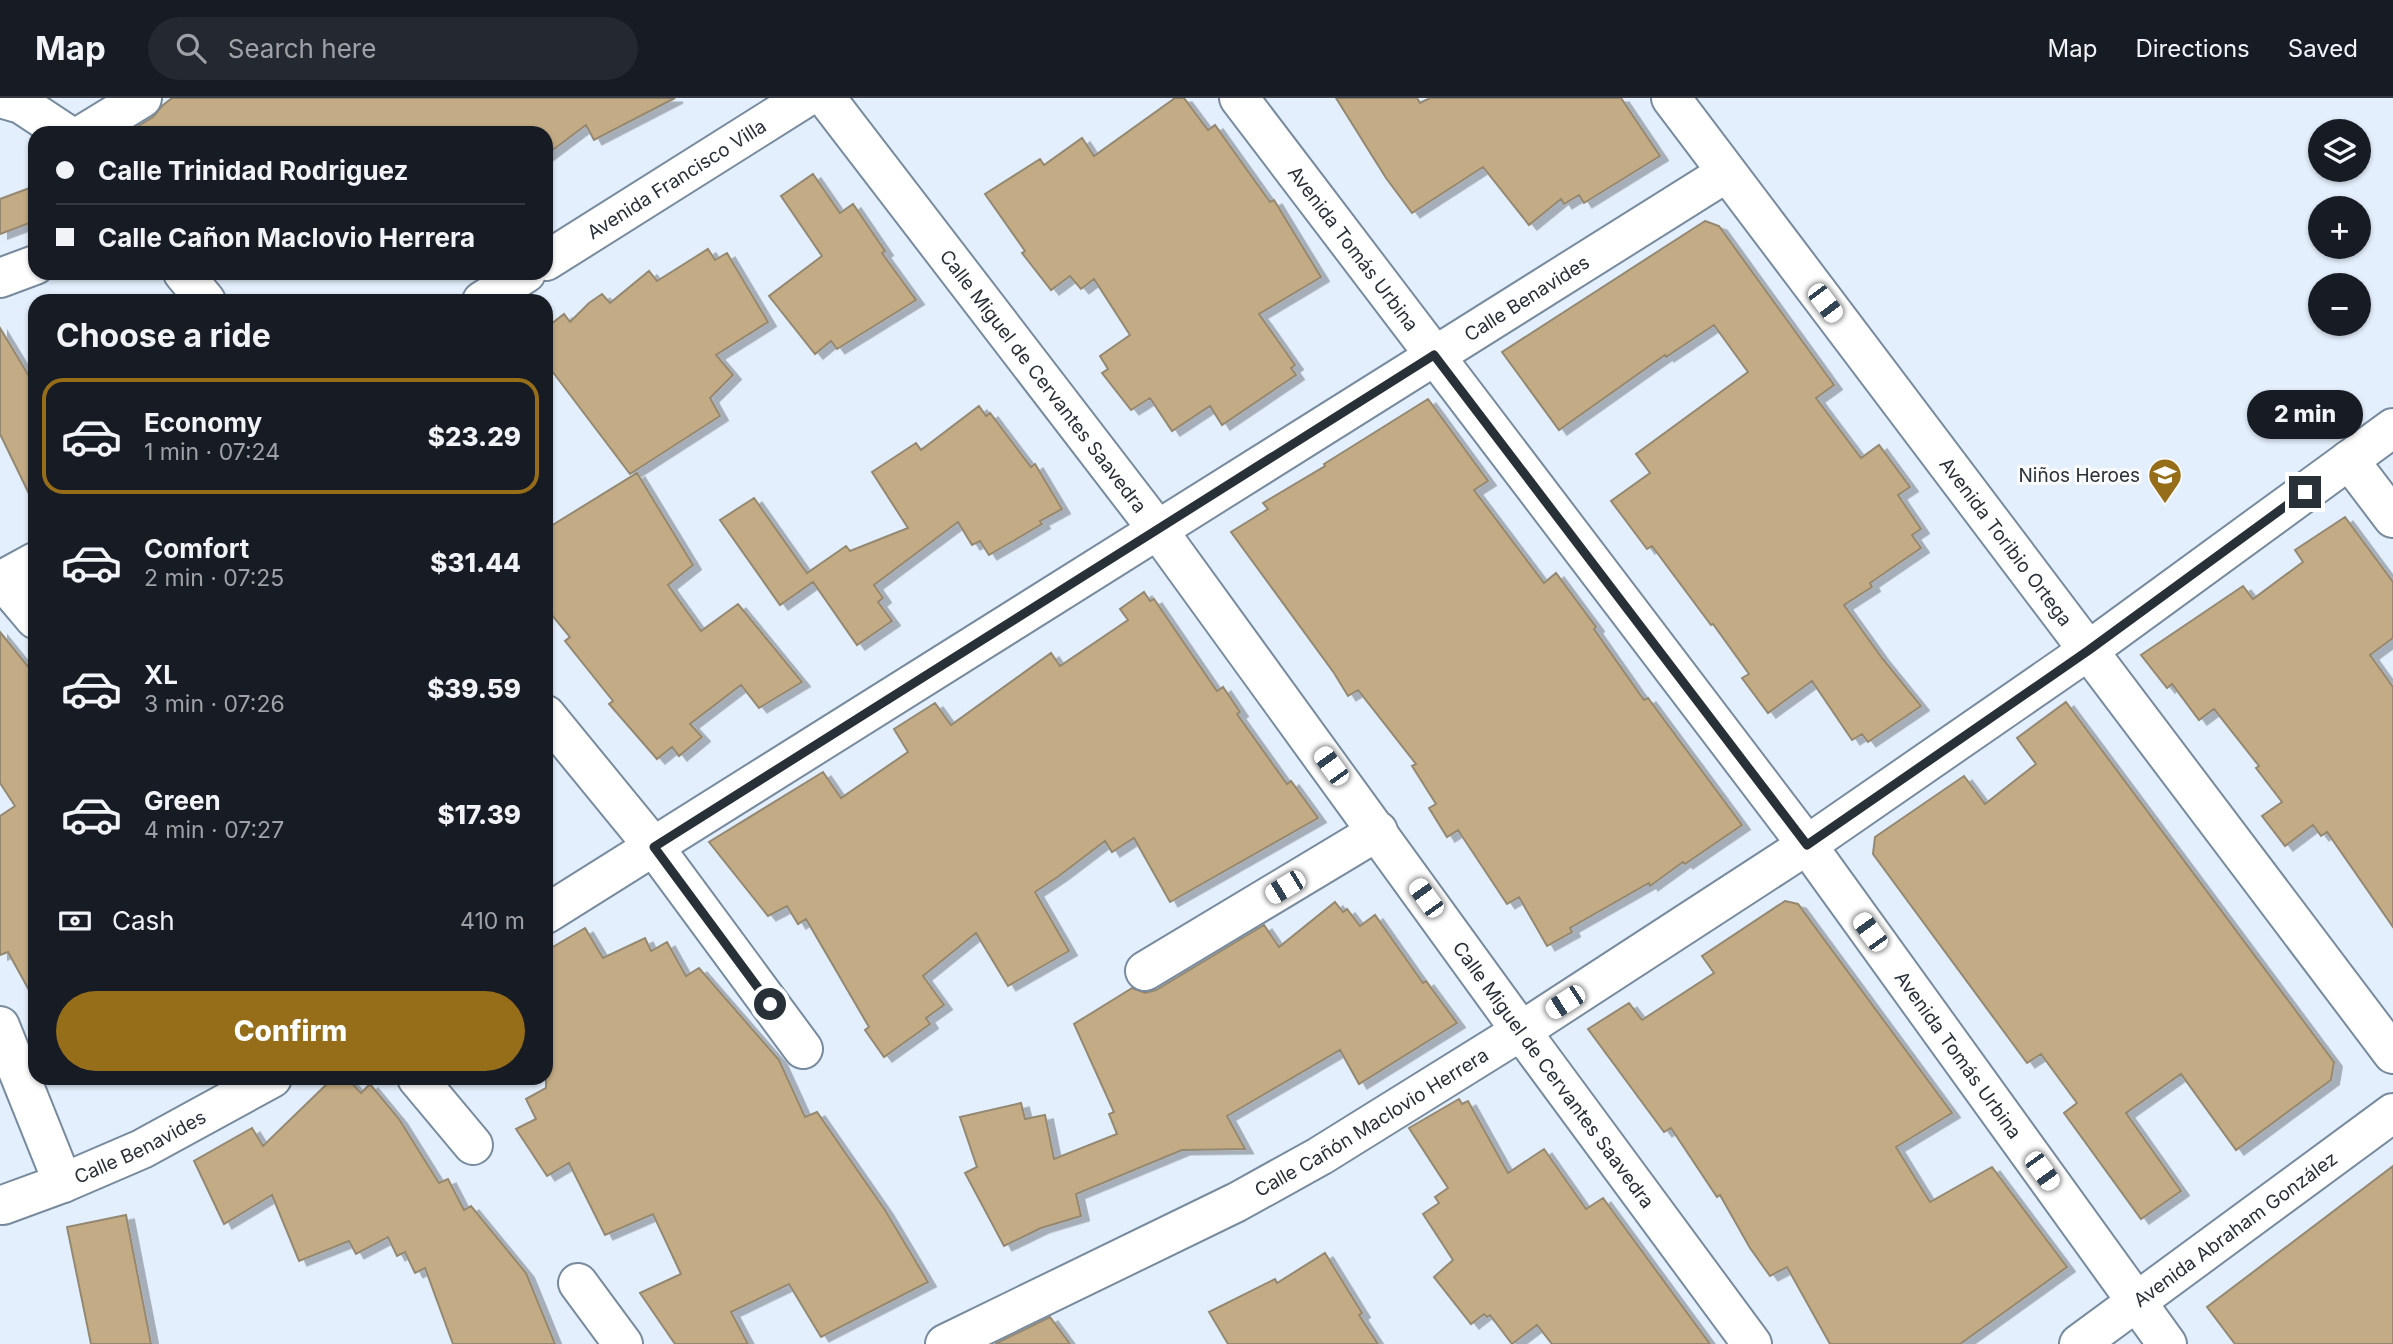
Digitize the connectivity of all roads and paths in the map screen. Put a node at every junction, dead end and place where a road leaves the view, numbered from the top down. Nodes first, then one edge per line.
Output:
1 (0, 98) edge
2 (142, 98) edge
3 (805, 98) edge
4 (826, 98) edge
5 (1239, 98) edge
6 (1671, 98) edge
7 (55, 126) edge
8 (96, 126) edge
9 (1726, 173) junction
10 (553, 257) edge
11 (28, 268) edge
12 (0, 278) edge
13 (189, 280) edge
14 (515, 280) edge
15 (200, 294) edge
16 (493, 294) edge
17 (1434, 355) junction
18 (2393, 428) edge
19 (2348, 460) junction
20 (2393, 518) edge
21 (1157, 529) junction
22 (28, 566) edge
23 (1, 581) edge
24 (28, 612) edge
25 (2089, 650) junction
26 (553, 724) edge
27 (1378, 831) junction
28 (1807, 845) junction
29 (654, 847) junction
30 (553, 910) edge
31 (1145, 971) dead end
32 (0, 1026) edge
33 (1521, 1031) junction
34 (803, 1049) dead end
35 (2393, 1054) edge
36 (259, 1085) edge
37 (424, 1085) edge
38 (2393, 1113) edge
39 (473, 1145) dead end
40 (64, 1183) junction
41 (3, 1205) dead end
42 (578, 1283) dead end
43 (2136, 1301) junction
44 (623, 1344) edge
45 (945, 1344) edge
46 (1752, 1344) edge
47 (2079, 1344) edge
48 (2167, 1344) edge

1 - 7 street
2 - 8 street
3 - 10 street, Avenida Francisco Villa
4 - 21 street, Calle Miguel de Cervantes Saavedra
5 - 17 street, Avenida Tomás Urbina
6 - 9 street, Avenida Toribio Ortega
9 - 17 street, Calle Benavides
9 - 25 street, Avenida Toribio Ortega
11 - 12 street
13 - 15 street
14 - 16 street
17 - 21 street, Calle Benavides
17 - 28 street, Avenida Tomás Urbina
18 - 19 street, Calle Cañón Maclovio Herrera
19 - 20 street
19 - 25 street, Calle Cañón Maclovio Herrera
21 - 27 street, Calle Miguel de Cervantes Saavedra
21 - 29 street, Calle Benavides
22 - 23 street
23 - 24 street
25 - 28 street, Calle Cañón Maclovio Herrera
25 - 35 street, Avenida Toribio Ortega
26 - 29 street
27 - 31 street
27 - 33 street, Calle Miguel de Cervantes Saavedra
28 - 33 street, Calle Cañón Maclovio Herrera
28 - 43 street, Avenida Tomás Urbina
29 - 30 street, Calle Benavides
29 - 34 street
32 - 40 street
33 - 45 street, Calle Cañón Maclovio Herrera
33 - 46 street, Calle Miguel de Cervantes Saavedra
36 - 40 street, Calle Benavides
37 - 39 street
38 - 43 street, Avenida Abraham González
40 - 41 street, Calle Benavides
42 - 44 street
43 - 47 street, Avenida Abraham González
43 - 48 street, Avenida Tomás Urbina

